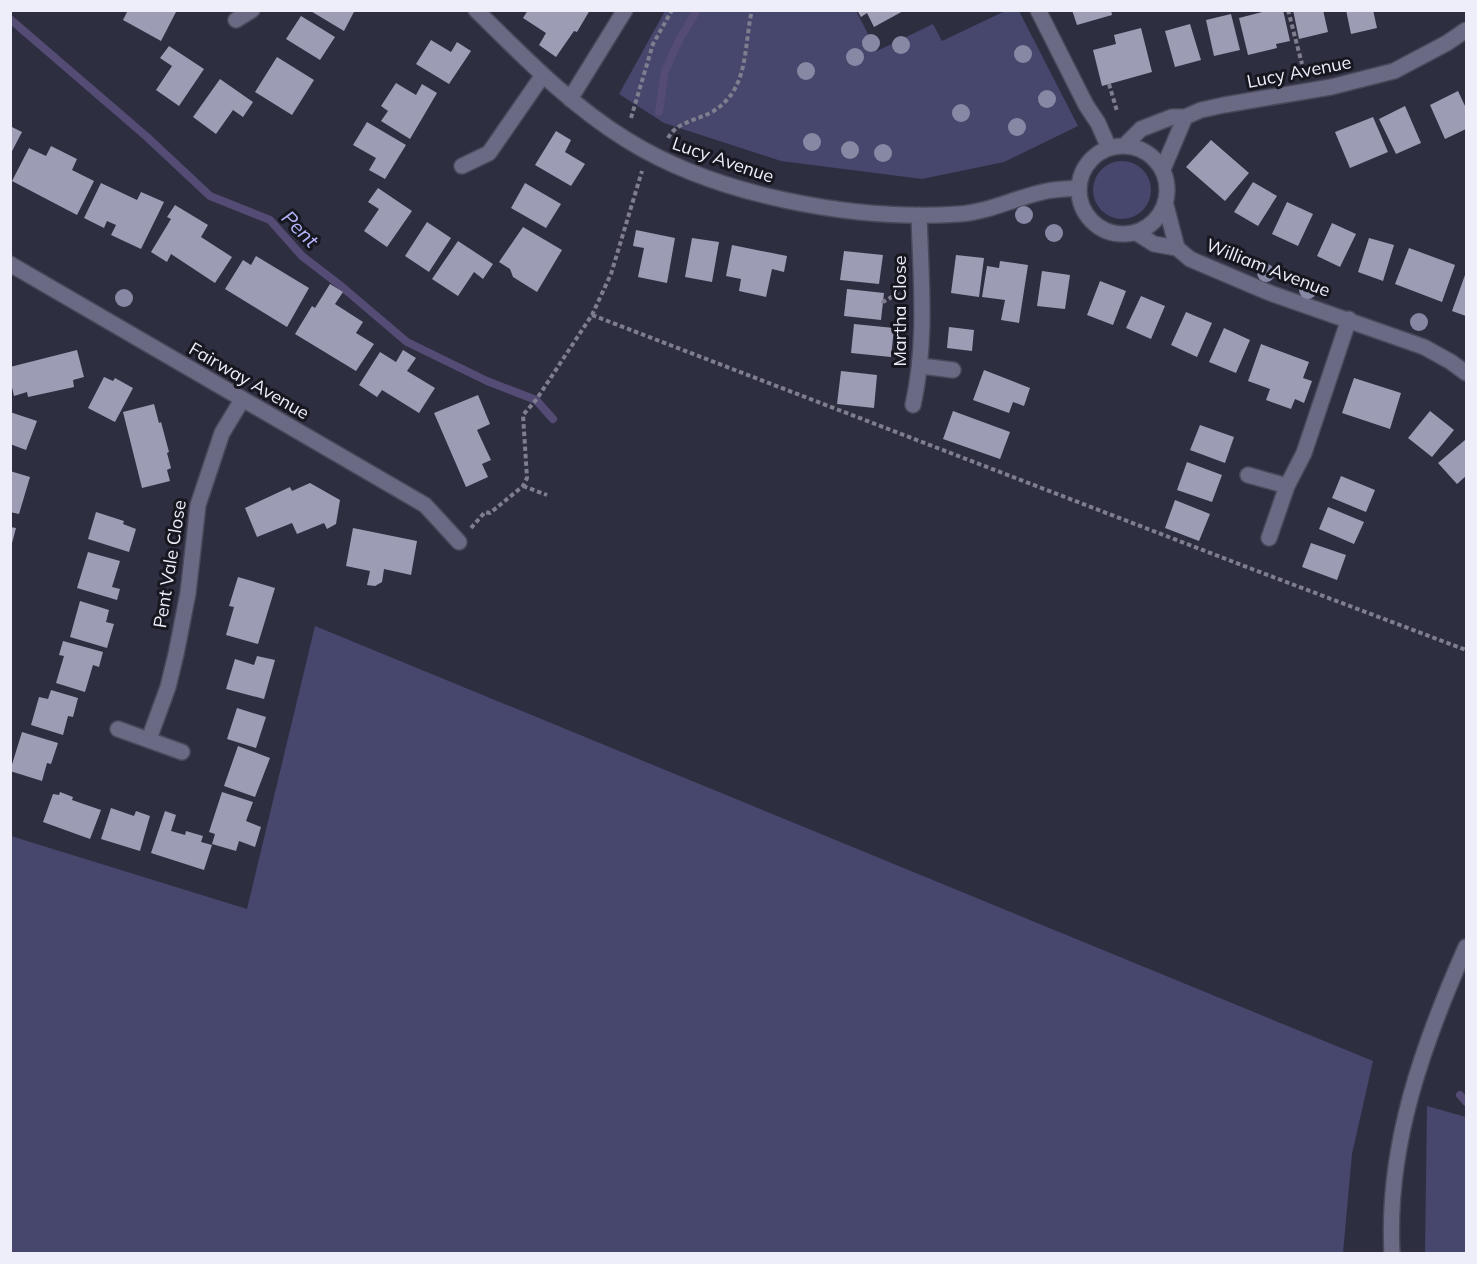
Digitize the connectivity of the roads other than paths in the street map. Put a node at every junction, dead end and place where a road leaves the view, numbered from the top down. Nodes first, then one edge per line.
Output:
1 (252, 10) edge
2 (476, 10) edge
3 (625, 10) edge
4 (1038, 10) edge
5 (236, 20) dead end
6 (1467, 30) edge
7 (543, 75) junction
8 (570, 99) junction
9 (1185, 117) junction
10 (1117, 147) junction
11 (462, 166) dead end
12 (1163, 169) junction
13 (1078, 188) junction
14 (1165, 202) junction
15 (919, 216) junction
16 (1135, 232) junction
17 (1177, 248) junction
18 (10, 264) edge
19 (1349, 319) junction
20 (921, 366) junction
21 (953, 370) dead end
22 (1467, 373) edge
23 (242, 400) junction
24 (913, 405) dead end
25 (1248, 475) dead end
26 (1287, 486) junction
27 (1269, 538) dead end
28 (459, 542) road end
29 (118, 729) dead end
30 (149, 739) junction
31 (182, 752) dead end
32 (1467, 947) edge
33 (1392, 1254) edge

1 - 5 street
2 - 7 street, Lucy Avenue
3 - 8 street
4 - 10 street
6 - 9 street, Lucy Avenue
7 - 8 street, Lucy Avenue
7 - 11 street
8 - 15 street, Lucy Avenue
9 - 10 street, Lucy Avenue
9 - 12 street
10 - 12 street
10 - 13 street
12 - 14 street
13 - 15 street, Lucy Avenue
13 - 16 street
14 - 16 street
14 - 17 street
15 - 20 street, Martha Close
16 - 17 street, William Avenue
17 - 19 street, William Avenue
18 - 23 street, Fairway Avenue
19 - 22 street, William Avenue
19 - 26 street
20 - 21 street
20 - 24 street, Martha Close
23 - 28 street, Fairway Avenue
23 - 30 street, Pent Vale Close
25 - 26 street
26 - 27 street
29 - 30 street
30 - 31 street
32 - 33 street

